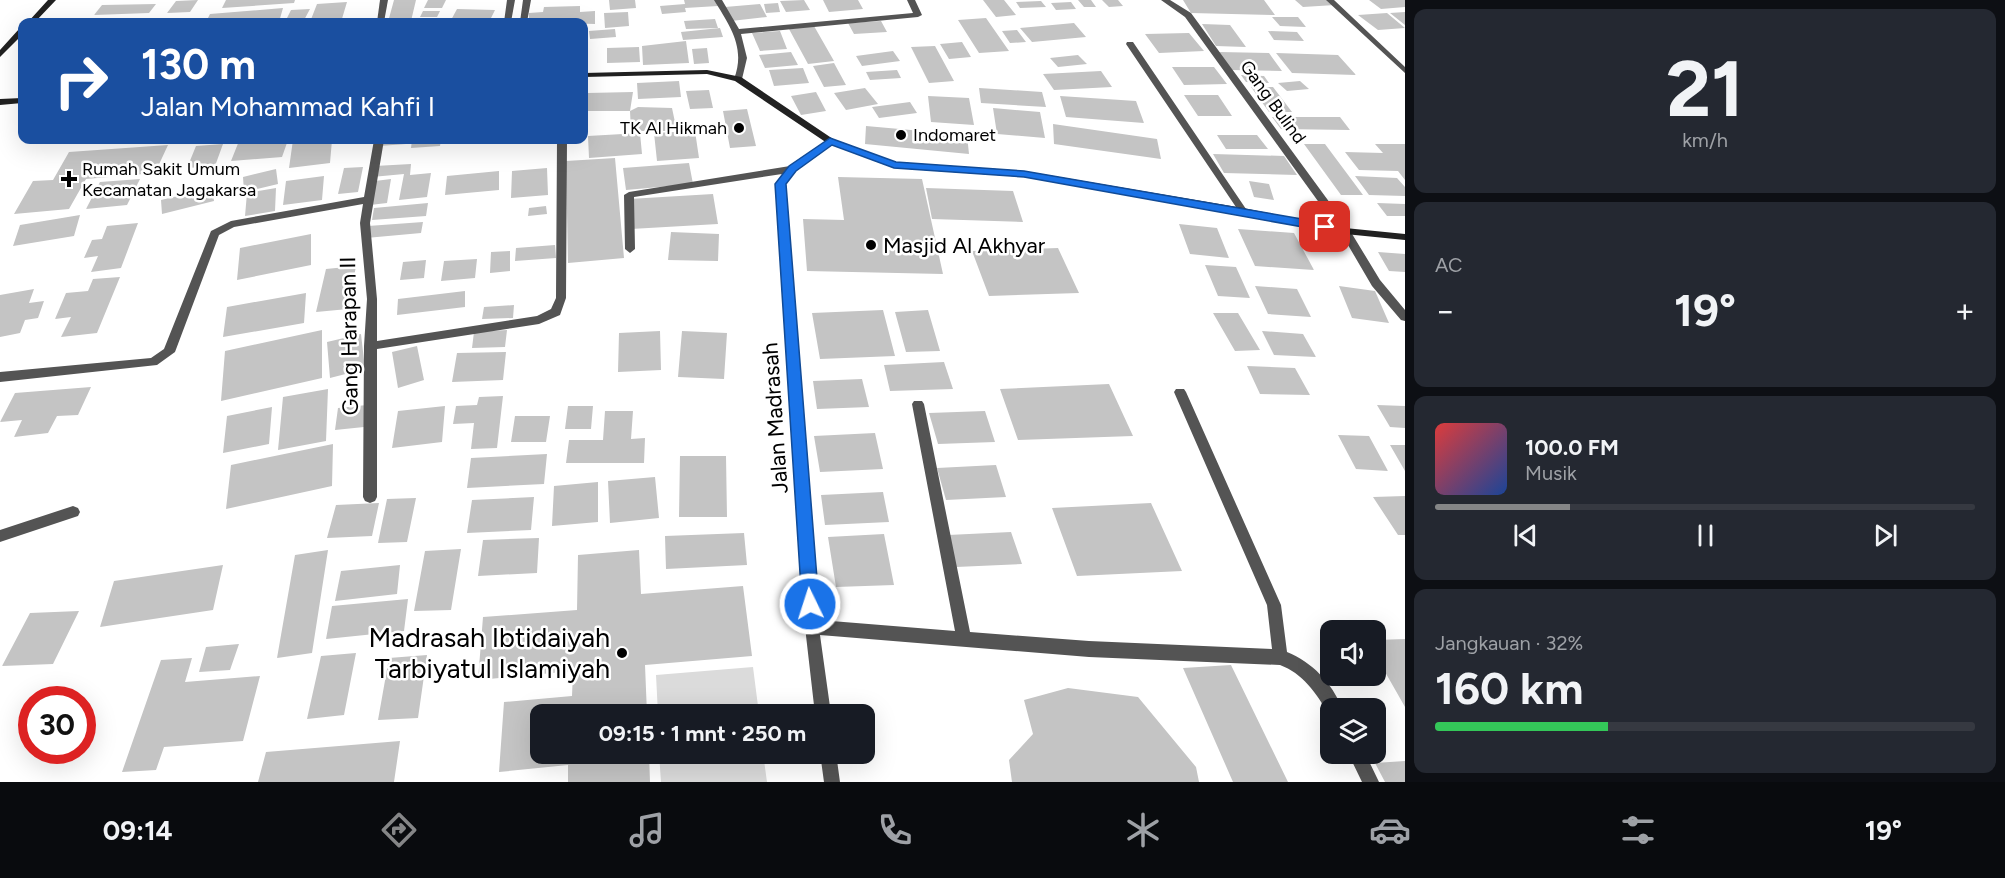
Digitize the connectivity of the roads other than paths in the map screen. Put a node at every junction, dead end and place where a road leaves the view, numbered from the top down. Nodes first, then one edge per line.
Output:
1 (52, 0) edge
2 (384, 0) edge
3 (511, 0) edge
4 (527, 0) edge
5 (718, 0) edge
6 (911, 0) edge
7 (1165, 0) edge
8 (1330, 0) edge
9 (35, 18) edge
10 (381, 18) edge
11 (509, 18) edge
12 (525, 18) edge
13 (735, 32) junction
14 (18, 35) edge
15 (1130, 44) dead end
16 (0, 55) edge
17 (1405, 71) edge
18 (588, 75) edge
19 (738, 79) junction
20 (18, 101) edge
21 (0, 102) edge
22 (830, 141) junction
23 (378, 144) edge
24 (562, 144) edge
25 (792, 169) junction
26 (367, 200) junction
27 (1243, 211) junction
28 (1345, 231) junction
29 (1405, 237) edge
30 (630, 249) dead end
31 (1405, 317) edge
32 (370, 346) junction
33 (0, 377) edge
34 (1180, 392) dead end
35 (918, 404) dead end
36 (370, 497) dead end
37 (73, 512) dead end
38 (0, 536) edge
39 (812, 627) junction
40 (964, 639) junction
41 (1280, 657) junction
42 (1328, 698) edge
43 (822, 704) edge
44 (830, 764) edge
45 (1362, 764) edge
46 (832, 782) edge
47 (1371, 782) edge

1 - 9 main road
2 - 10 street
3 - 11 street
4 - 12 street
5 - 13 street
6 - 13 street
7 - 28 street, Gang Bulind
8 - 17 street
13 - 19 street
14 - 16 main road
15 - 27 street
18 - 19 main road
19 - 22 main road
20 - 21 main road
22 - 25 street
22 - 27 main road
23 - 26 street, Gang Harapan II
24 - 32 street
25 - 30 street
25 - 39 street, Jalan Madrasah
26 - 32 street, Gang Harapan II
26 - 33 street
27 - 28 main road
28 - 29 main road
28 - 31 street, Gang Bulind
32 - 36 street, Gang Harapan II
34 - 41 street
35 - 40 street
37 - 38 street
39 - 40 street
39 - 43 street, Jalan Madrasah
40 - 41 street
41 - 42 street
44 - 46 street
45 - 47 street

